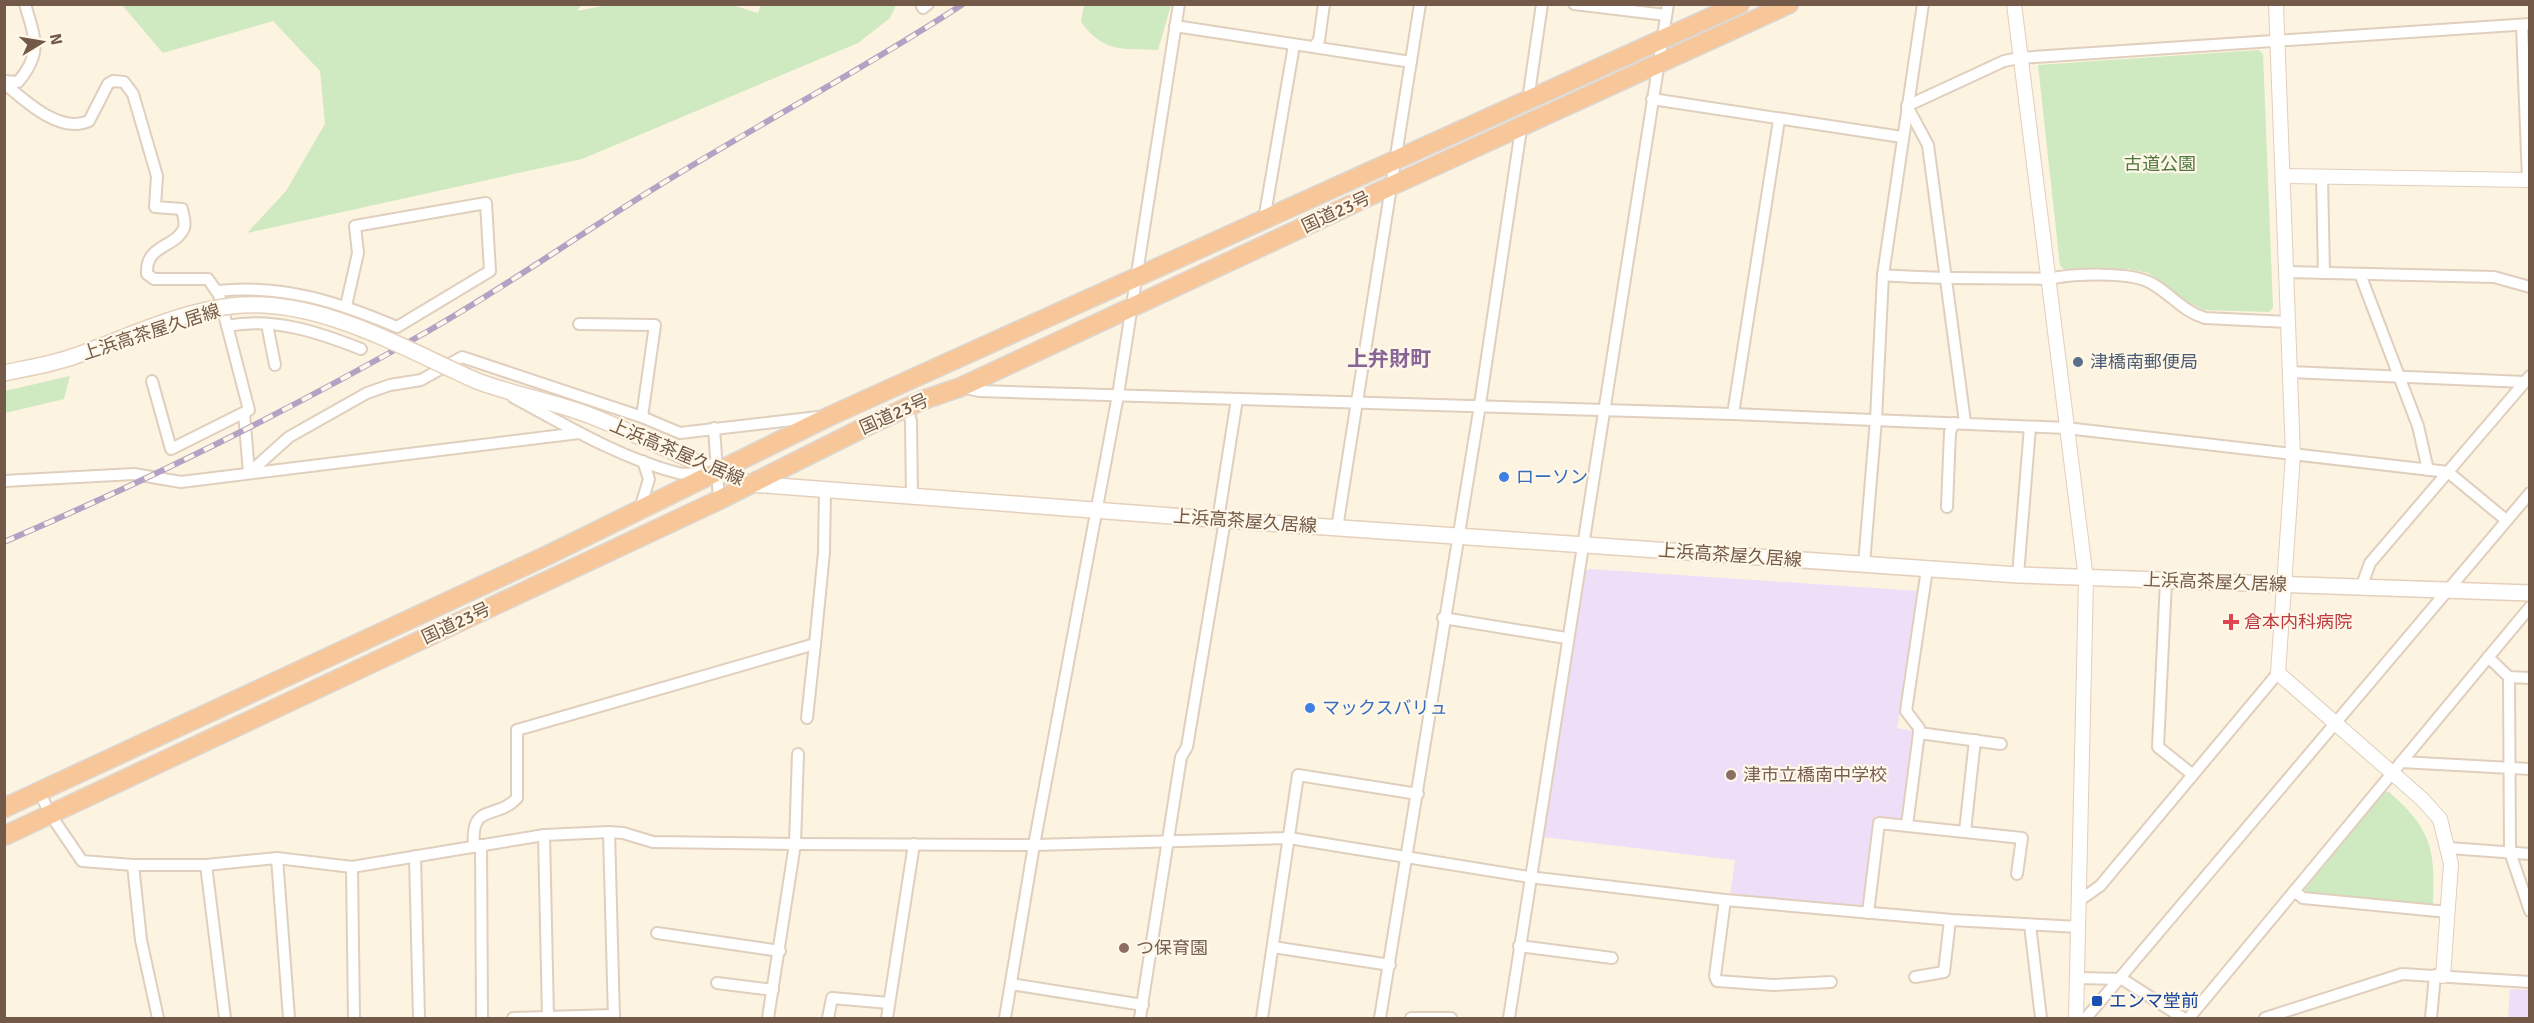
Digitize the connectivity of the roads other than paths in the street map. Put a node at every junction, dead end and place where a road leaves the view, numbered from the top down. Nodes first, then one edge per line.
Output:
1 (25, 4) edge
2 (921, 4) edge
3 (928, 4) edge
4 (1179, 4) edge
5 (1324, 4) edge
6 (1420, 4) edge
7 (1542, 4) edge
8 (1574, 4) edge
9 (1740, 4) edge
10 (1790, 4) edge
11 (1923, 4) edge
12 (2014, 4) edge
13 (2276, 4) edge
14 (1667, 10) edge
15 (2526, 25) edge
16 (1175, 26) junction
17 (1662, 41) junction
18 (2279, 41) junction
19 (1294, 45) junction
20 (1314, 47) junction
21 (2019, 58) junction
22 (1411, 62) junction
23 (1657, 66) junction
24 (4, 82) edge
25 (1652, 99) junction
26 (1528, 100) junction
27 (1907, 106) junction
28 (1779, 120) junction
29 (1521, 129) junction
30 (1902, 137) junction
31 (1395, 161) junction
32 (2284, 176) junction
33 (2322, 177) junction
34 (2529, 180) edge
35 (1391, 186) junction
36 (1264, 221) junction
37 (2287, 272) junction
38 (2324, 273) junction
39 (2361, 274) junction
40 (1883, 275) junction
41 (1945, 277) junction
42 (1134, 279) junction
43 (2048, 279) junction
44 (2529, 287) edge
45 (218, 291) junction
46 (346, 306) junction
47 (1130, 308) junction
48 (2289, 322) junction
49 (267, 324) junction
50 (579, 324) dead end
51 (227, 326) junction
52 (361, 349) dead end
53 (275, 365) dead end
54 (2290, 372) junction
55 (4, 373) edge
56 (2399, 376) junction
57 (2527, 379) edge
58 (152, 381) dead end
59 (961, 387) junction
60 (496, 388) junction
61 (1118, 396) junction
62 (1238, 399) junction
63 (1357, 403) junction
64 (1478, 406) junction
65 (907, 407) junction
66 (1603, 410) junction
67 (244, 413) junction
68 (1733, 414) junction
69 (830, 416) junction
70 (642, 417) junction
71 (1876, 419) junction
72 (1959, 423) junction
73 (2030, 427) junction
74 (714, 428) junction
75 (2066, 428) junction
76 (579, 433) junction
77 (2293, 455) junction
78 (643, 461) junction
79 (2428, 470) junction
80 (249, 472) junction
81 (2448, 472) junction
82 (718, 473) junction
83 (4, 481) edge
84 (750, 484) junction
85 (825, 490) junction
86 (2529, 493) edge
87 (912, 497) junction
88 (719, 500) junction
89 (1947, 507) dead end
90 (640, 509) junction
91 (1097, 510) junction
92 (1222, 520) junction
93 (2506, 520) junction
94 (1337, 528) junction
95 (1458, 536) junction
96 (1581, 545) junction
97 (1864, 564) junction
98 (1927, 569) junction
99 (2018, 575) junction
100 (2086, 579) junction
101 (2166, 581) junction
102 (2283, 584) junction
103 (2361, 588) junction
104 (2447, 591) junction
105 (2529, 593) edge
106 (2529, 607) edge
107 (1443, 618) junction
108 (1566, 638) junction
109 (815, 645) junction
110 (2488, 657) junction
111 (2278, 673) junction
112 (2509, 677) junction
113 (2529, 678) edge
114 (807, 718) dead end
115 (2334, 725) junction
116 (1919, 732) junction
117 (1975, 740) junction
118 (2001, 744) dead end
119 (798, 754) dead end
120 (2402, 762) junction
121 (2508, 768) junction
122 (2529, 769) edge
123 (2391, 774) junction
124 (2193, 775) junction
125 (39, 791) junction
126 (1418, 794) junction
127 (4, 808) edge
128 (50, 814) junction
129 (1907, 825) junction
130 (1965, 831) junction
131 (609, 832) junction
132 (544, 835) junction
133 (4, 836) edge
134 (1289, 838) junction
135 (1169, 840) junction
136 (795, 844) junction
137 (914, 844) junction
138 (1034, 845) junction
139 (477, 846) junction
140 (2449, 848) junction
141 (2510, 852) junction
142 (2529, 854) edge
143 (415, 856) junction
144 (1407, 857) junction
145 (277, 858) junction
146 (133, 865) junction
147 (206, 865) junction
148 (352, 867) junction
149 (2018, 874) dead end
150 (1529, 877) junction
151 (2294, 891) junction
152 (1725, 900) junction
153 (2080, 900) junction
154 (2529, 911) edge
155 (2448, 912) junction
156 (1869, 913) junction
157 (1950, 920) junction
158 (2030, 925) junction
159 (2079, 927) junction
160 (657, 933) dead end
161 (1519, 946) junction
162 (1273, 947) junction
163 (780, 951) junction
164 (1612, 958) dead end
165 (1390, 965) junction
166 (2439, 976) junction
167 (1915, 977) dead end
168 (2078, 978) junction
169 (2122, 979) junction
170 (1831, 982) dead end
171 (2529, 982) edge
172 (717, 983) dead end
173 (1011, 984) junction
174 (773, 990) junction
175 (890, 1003) junction
176 (1143, 1005) junction
177 (548, 1017) junction
178 (614, 1017) edge
179 (158, 1018) edge
180 (225, 1018) edge
181 (289, 1018) edge
182 (354, 1018) edge
183 (419, 1018) edge
184 (482, 1018) edge
185 (513, 1018) edge
186 (768, 1018) edge
187 (828, 1018) edge
188 (887, 1018) edge
189 (1005, 1018) edge
190 (1140, 1018) edge
191 (1262, 1018) edge
192 (1380, 1018) edge
193 (1411, 1018) edge
194 (1451, 1018) edge
195 (1509, 1018) edge
196 (2041, 1018) edge
197 (2076, 1018) edge
198 (2086, 1018) edge
199 (2183, 1018) edge
200 (2189, 1018) edge
201 (2265, 1018) edge
202 (2431, 1018) edge

1 - 24 street
2 - 3 street
4 - 16 street
5 - 20 street
6 - 22 street
7 - 26 street
8 - 14 street
9 - 17 highway, 国道23号
10 - 23 highway, 国道23号
11 - 27 street
12 - 21 street
13 - 18 street
14 - 17 street
15 - 18 street
15 - 34 street
16 - 19 street
16 - 42 street
17 - 23 street
17 - 26 highway, 国道23号
18 - 21 street
18 - 32 street
19 - 20 street
19 - 36 street
20 - 22 street
21 - 27 street
21 - 43 street
22 - 31 street
23 - 25 street
23 - 29 highway, 国道23号
24 - 45 street
25 - 28 street
25 - 66 street
26 - 31 highway, 国道23号
27 - 30 street
27 - 41 street
28 - 30 street
28 - 68 street
29 - 35 highway, 国道23号
29 - 64 street
30 - 40 street
31 - 35 street
31 - 36 highway, 国道23号
32 - 33 street
32 - 37 street
33 - 34 street
33 - 38 street
35 - 47 highway, 国道23号
35 - 63 street
36 - 42 highway, 国道23号
37 - 38 street
37 - 48 street
38 - 39 street
39 - 44 street
39 - 56 street
40 - 41 street
40 - 71 street
41 - 43 street
41 - 72 street
42 - 47 street
42 - 69 highway, 国道23号
43 - 48 street
43 - 75 street
45 - 46 street
45 - 51 street
46 - 46 street
47 - 59 highway, 国道23号
47 - 61 street
48 - 54 street
49 - 51 street
49 - 52 street
49 - 53 street
50 - 70 street
51 - 67 street
54 - 56 street
54 - 77 street
55 - 60 main road, 上浜高茶屋久居線, bridge
56 - 57 street
56 - 79 street
57 - 81 street
58 - 67 street
59 - 61 street
59 - 65 highway, 国道23号
60 - 76 street
60 - 82 main road, 上浜高茶屋久居線
61 - 62 street
61 - 91 street
62 - 63 street
62 - 92 street
63 - 64 street
63 - 94 street
64 - 66 street
64 - 95 street
65 - 84 highway, 国道23号
65 - 87 street
66 - 68 street
66 - 96 street
67 - 80 street
68 - 71 street
69 - 74 street
69 - 82 highway, 国道23号
70 - 74 street
70 - 80 street
71 - 72 street
71 - 97 street
72 - 73 street
72 - 89 street
73 - 75 street
73 - 99 street
74 - 82 street
75 - 77 street
75 - 100 street
76 - 78 street
76 - 80 street
77 - 79 street
77 - 102 street
78 - 82 street
78 - 90 street
79 - 81 street
80 - 83 street
81 - 93 street
81 - 103 street
82 - 84 main road, 上浜高茶屋久居線
82 - 88 street
82 - 90 highway, 国道23号
84 - 85 main road, 上浜高茶屋久居線
84 - 88 highway, 国道23号
85 - 87 main road, 上浜高茶屋久居線
85 - 109 street
86 - 93 street
87 - 91 main road, 上浜高茶屋久居線
88 - 128 highway, 国道23号
90 - 125 highway, 国道23号
91 - 92 main road, 上浜高茶屋久居線
91 - 138 street
92 - 94 main road, 上浜高茶屋久居線
92 - 135 street
93 - 104 street
94 - 95 main road, 上浜高茶屋久居線
95 - 96 main road, 上浜高茶屋久居線
95 - 107 street
96 - 97 main road, 上浜高茶屋久居線
96 - 108 street
97 - 98 main road, 上浜高茶屋久居線
98 - 99 main road, 上浜高茶屋久居線
98 - 116 street
99 - 100 main road, 上浜高茶屋久居線
100 - 101 main road, 上浜高茶屋久居線
100 - 153 street
101 - 102 main road, 上浜高茶屋久居線
101 - 124 street
102 - 103 main road, 上浜高茶屋久居線
102 - 111 street
103 - 104 main road, 上浜高茶屋久居線
104 - 105 main road, 上浜高茶屋久居線
104 - 115 street
106 - 110 street
107 - 108 street
107 - 126 street
108 - 150 street
109 - 114 street
109 - 139 street
110 - 112 street
110 - 120 street
111 - 115 street
111 - 124 street
112 - 113 street
112 - 121 street
115 - 123 street
115 - 169 street
116 - 117 street
116 - 129 street
117 - 118 street
117 - 130 street
119 - 136 street
120 - 121 street
120 - 123 street
121 - 122 street
121 - 141 street
123 - 140 street
123 - 151 street
124 - 153 street
125 - 127 highway, 国道23号
125 - 128 street
126 - 134 street
126 - 144 street
128 - 133 highway, 国道23号
128 - 146 street
129 - 130 street
129 - 156 street
130 - 149 street
131 - 132 street
131 - 136 street
131 - 178 street
132 - 139 street
132 - 177 street
134 - 135 street
134 - 144 street
134 - 162 street
135 - 138 street
135 - 176 street
136 - 137 street
136 - 163 street
137 - 138 street
137 - 175 street
138 - 173 street
139 - 143 street
139 - 184 street
140 - 141 street
140 - 155 street
141 - 142 street
141 - 154 street
143 - 148 street
143 - 183 street
144 - 150 street
144 - 165 street
145 - 147 street
145 - 148 street
145 - 181 street
146 - 147 street
146 - 179 street
147 - 180 street
148 - 182 street
150 - 152 street
150 - 161 street
151 - 155 street
151 - 200 street
152 - 156 street
152 - 170 street
153 - 159 street
155 - 166 street
156 - 157 street
157 - 158 street
157 - 167 street
158 - 159 street
158 - 196 street
159 - 168 street
160 - 163 street
161 - 164 street
161 - 195 street
162 - 165 street
162 - 191 street
163 - 174 street
165 - 192 street
166 - 171 street
166 - 201 street
166 - 202 street
168 - 169 street
168 - 197 street
169 - 198 street
169 - 199 street
172 - 174 street
173 - 176 street
173 - 189 street
174 - 186 street
175 - 187 street
175 - 188 street
176 - 190 street
177 - 178 street
177 - 185 street
193 - 194 street

